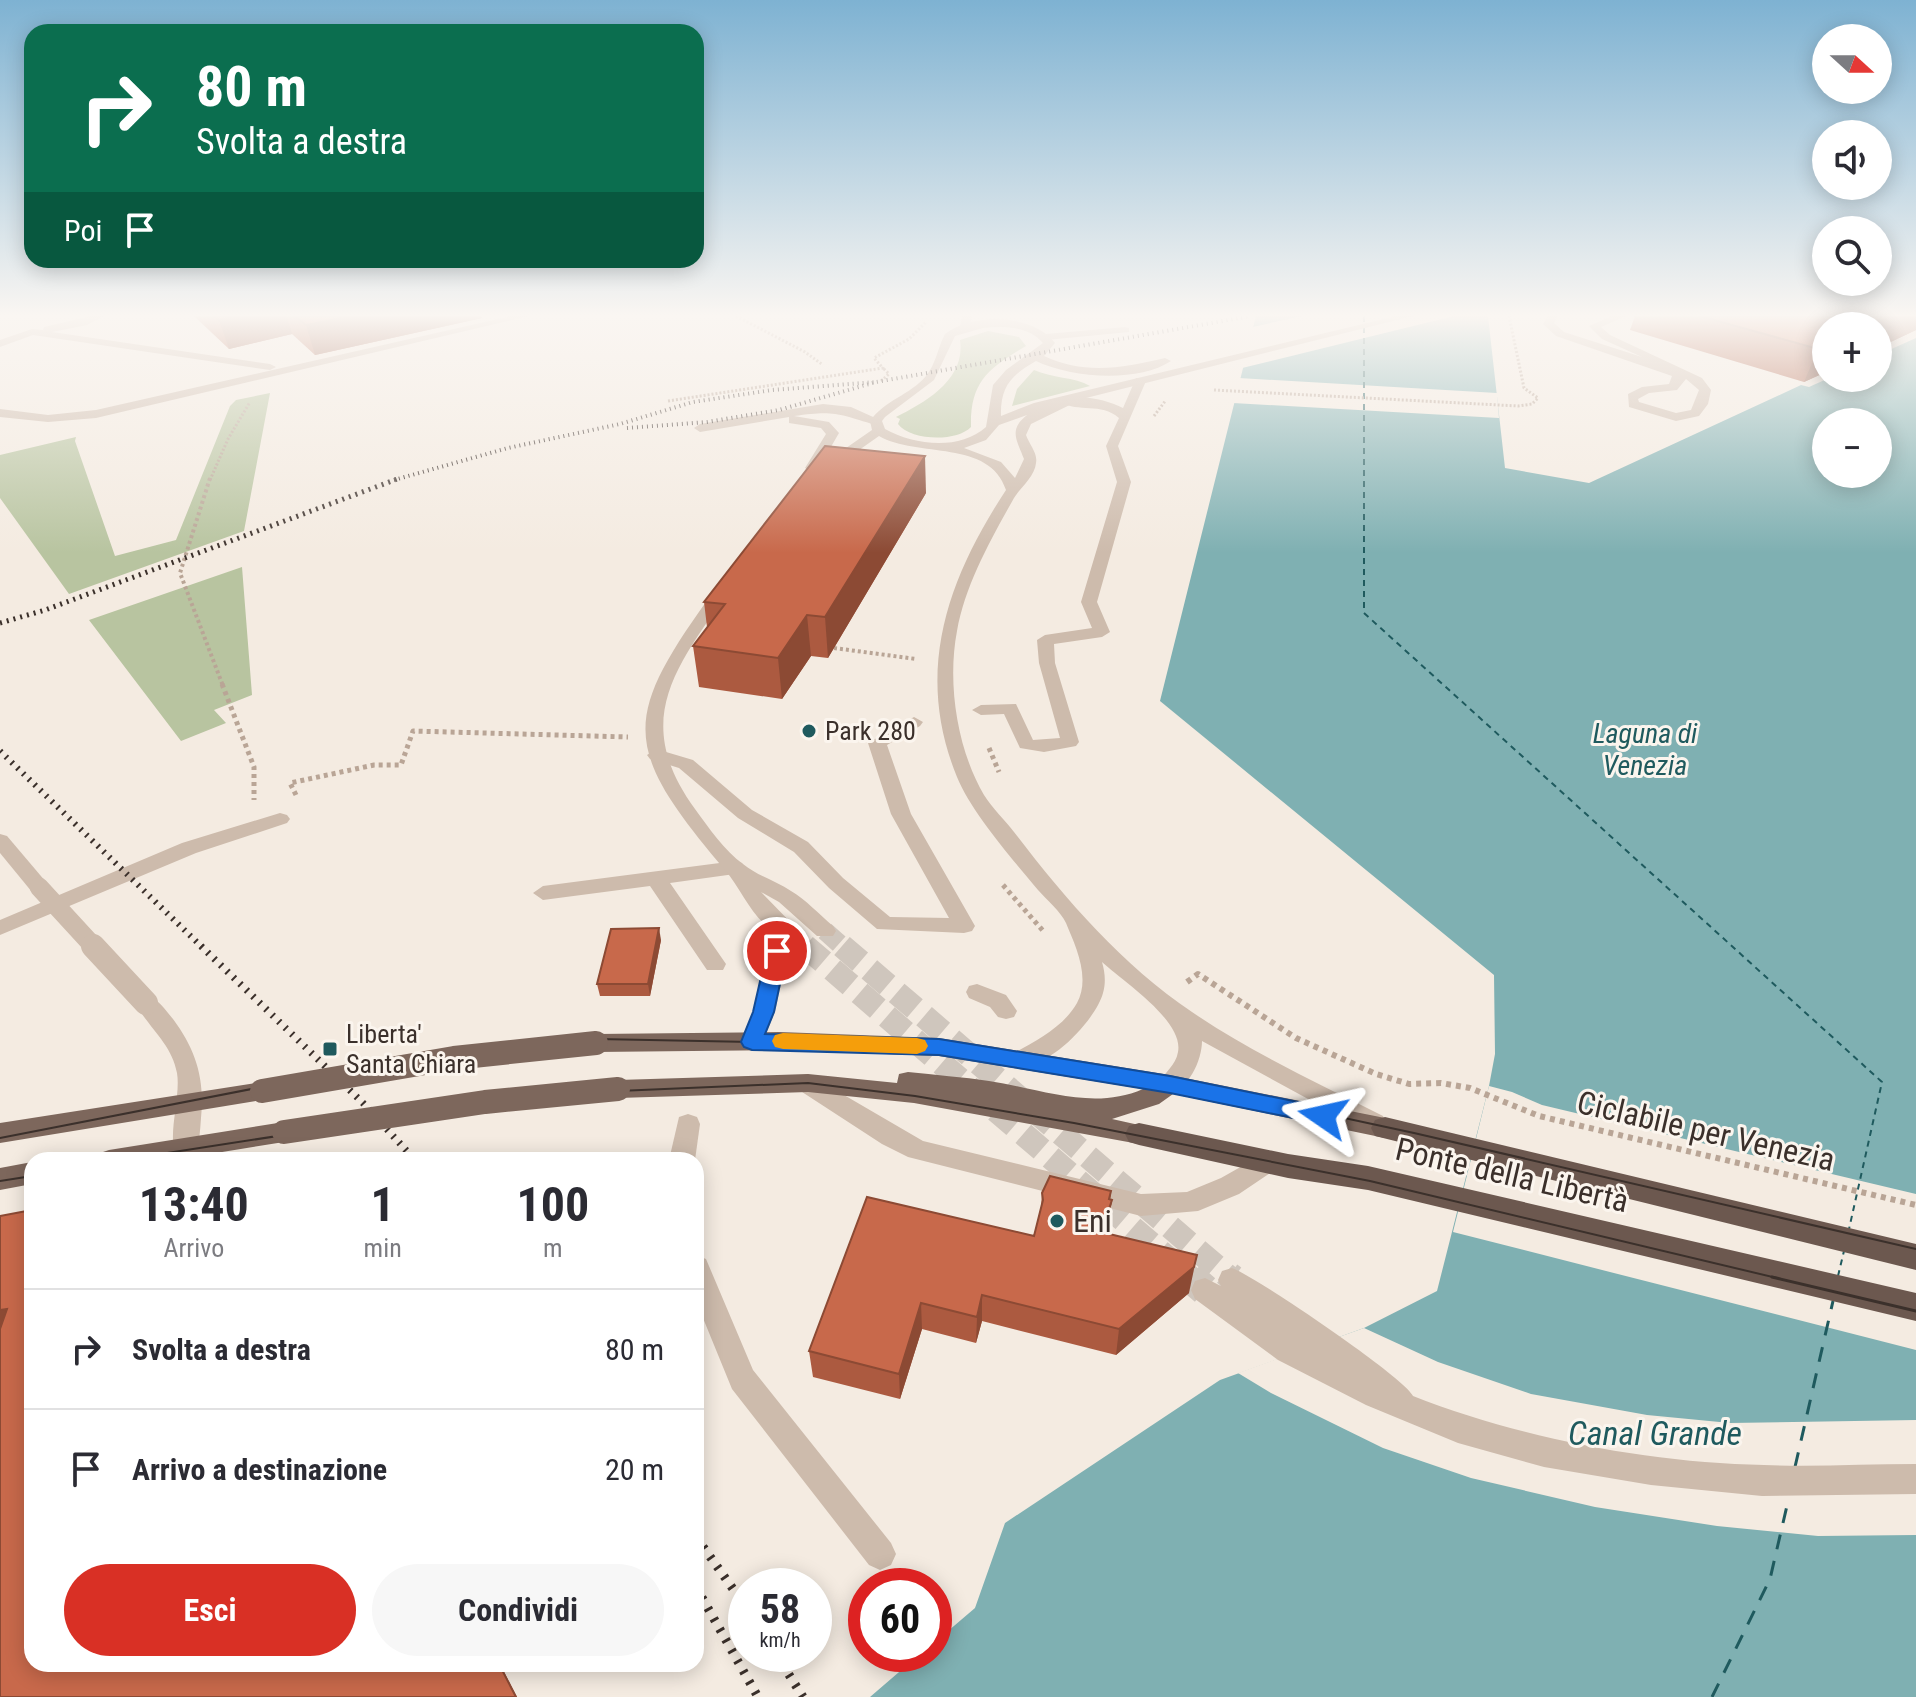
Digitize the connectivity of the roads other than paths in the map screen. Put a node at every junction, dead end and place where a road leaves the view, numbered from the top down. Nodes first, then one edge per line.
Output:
1 (180, 395) edge
2 (908, 395) edge
3 (994, 395) edge
4 (1087, 395) edge
5 (1137, 395) edge
6 (1635, 395) edge
7 (1703, 395) edge
8 (1072, 399) junction
9 (0, 413) edge
10 (1125, 417) junction
11 (878, 426) junction
12 (991, 427) junction
13 (700, 428) dead end
14 (722, 430) dead end
15 (941, 446) junction
16 (1000, 466) junction
17 (1012, 489) junction
18 (736, 572) edge
19 (981, 710) dead end
20 (914, 722) dead end
21 (656, 755) junction
22 (280, 819) dead end
23 (0, 840) edge
24 (735, 868) junction
25 (656, 877) junction
26 (543, 893) dead end
27 (1070, 914) junction
28 (0, 928) edge
29 (825, 931) tunnel mouth
30 (715, 964) dead end
31 (977, 992) dead end
32 (1169, 993) junction
33 (1006, 1011) dead end
34 (752, 1042) junction
35 (1024, 1058) junction
36 (808, 1083) junction
37 (1170, 1084) junction
38 (192, 1102) junction
39 (688, 1124) dead end
40 (1385, 1128) junction
41 (0, 1133) edge
42 (1139, 1134) joint
43 (185, 1147) junction
44 (156, 1152) edge
45 (683, 1152) edge
46 (1267, 1162) junction
47 (24, 1174) edge
48 (0, 1179) edge
49 (1916, 1257) edge
50 (1219, 1285) tunnel mouth
51 (704, 1286) edge
52 (1916, 1307) edge
53 (1916, 1479) edge
54 (880, 1554) dead end

1 - 9 street
2 - 11 street
3 - 12 street
4 - 8 street
5 - 10 street
6 - 7 street
8 - 10 street
8 - 12 street
8 - 17 street
10 - 19 street
11 - 13 street
11 - 14 street
11 - 15 street
12 - 15 street
12 - 16 street
15 - 16 street
16 - 17 street
17 - 27 street
18 - 21 street
20 - 21 street
21 - 24 street
22 - 28 street
23 - 38 street, bridge
24 - 25 street
24 - 29 street
24 - 34 street
25 - 26 street
25 - 30 street
27 - 32 street
27 - 35 street
31 - 33 street
32 - 37 street
32 - 40 street
34 - 35 main road, Ponte della Libertà
34 - 38 main road, Ponte della Libertà, bridge
35 - 37 main road, Ponte della Libertà
36 - 37 main road
36 - 42 main road, Ponte della Libertà
36 - 43 main road, Ponte della Libertà, bridge
36 - 46 street
37 - 40 main road, Ponte della Libertà
38 - 41 main road, Ponte della Libertà
38 - 43 street
39 - 45 street
40 - 49 highway, Ponte della Libertà
42 - 46 highway, Ponte della Libertà
43 - 44 main road, Ponte della Libertà
46 - 52 highway, Ponte della Libertà
47 - 48 main road
50 - 53 street
51 - 54 street

